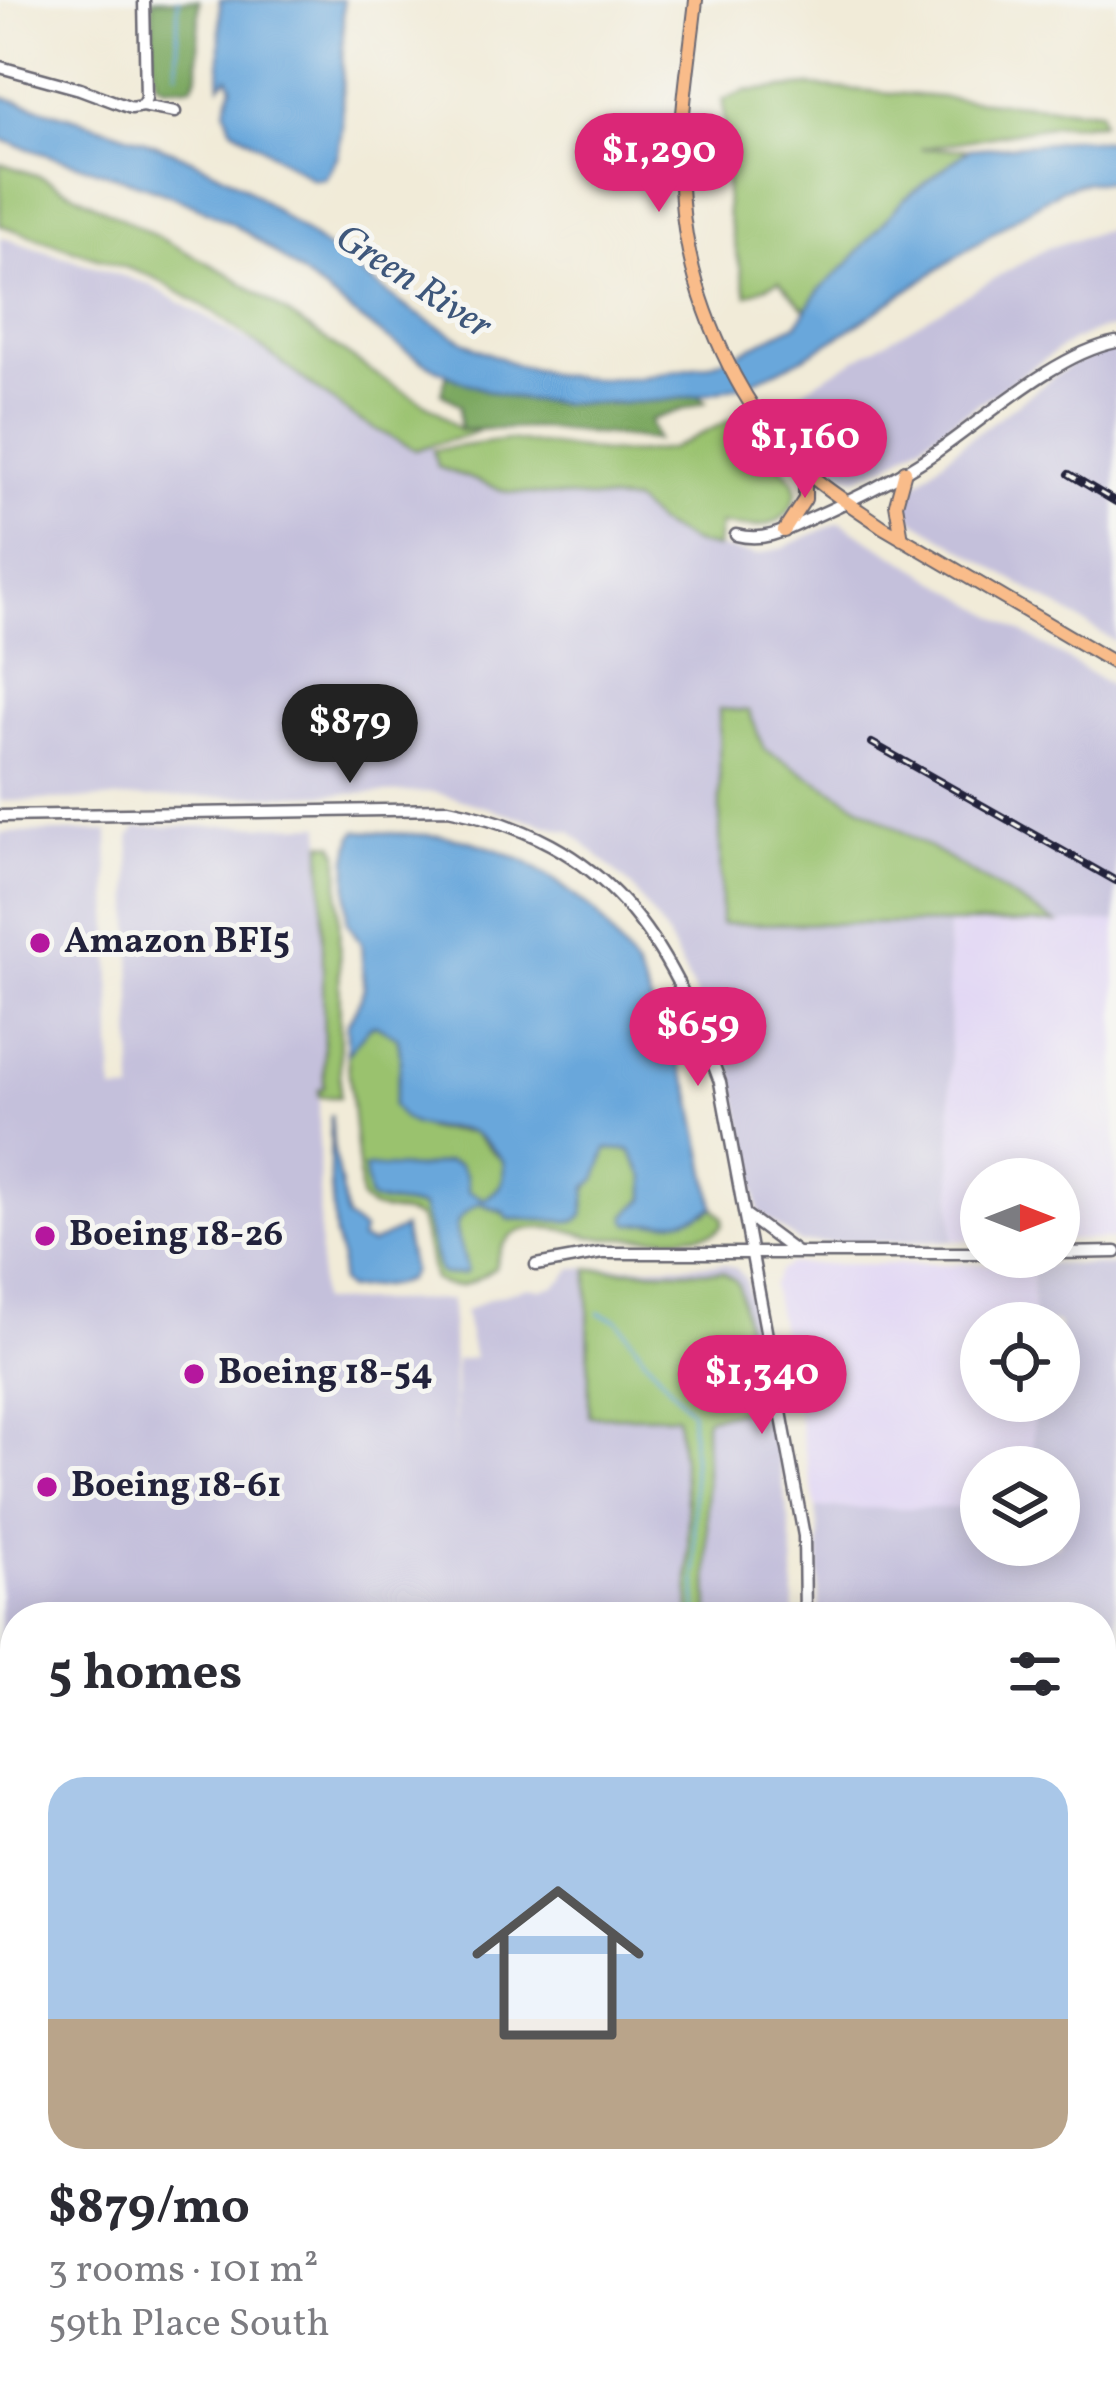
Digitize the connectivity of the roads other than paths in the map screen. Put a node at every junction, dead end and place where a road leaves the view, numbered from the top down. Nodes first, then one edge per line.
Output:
1 (144, 0) edge
2 (696, 0) edge
3 (0, 67) edge
4 (142, 106) junction
5 (175, 112) dead end
6 (1116, 342) edge
7 (805, 470) junction
8 (905, 471) junction
9 (847, 502) junction
10 (784, 531) junction
11 (736, 535) dead end
12 (902, 538) junction
13 (1116, 664) edge
14 (0, 816) edge
15 (746, 1215) junction
16 (1080, 1252) edge
17 (1116, 1252) edge
18 (799, 1253) junction
19 (960, 1253) edge
20 (753, 1254) junction
21 (536, 1264) dead end
22 (805, 1602) edge

1 - 4 street
2 - 7 main road
3 - 4 street
4 - 5 street
6 - 8 street
7 - 9 main road
7 - 10 main road
8 - 9 street
8 - 12 main road
9 - 10 street
9 - 12 main road
10 - 11 street
12 - 13 main road
14 - 15 street
15 - 18 street
15 - 20 street
16 - 17 street
18 - 19 street
18 - 20 street
20 - 21 street
20 - 22 street

